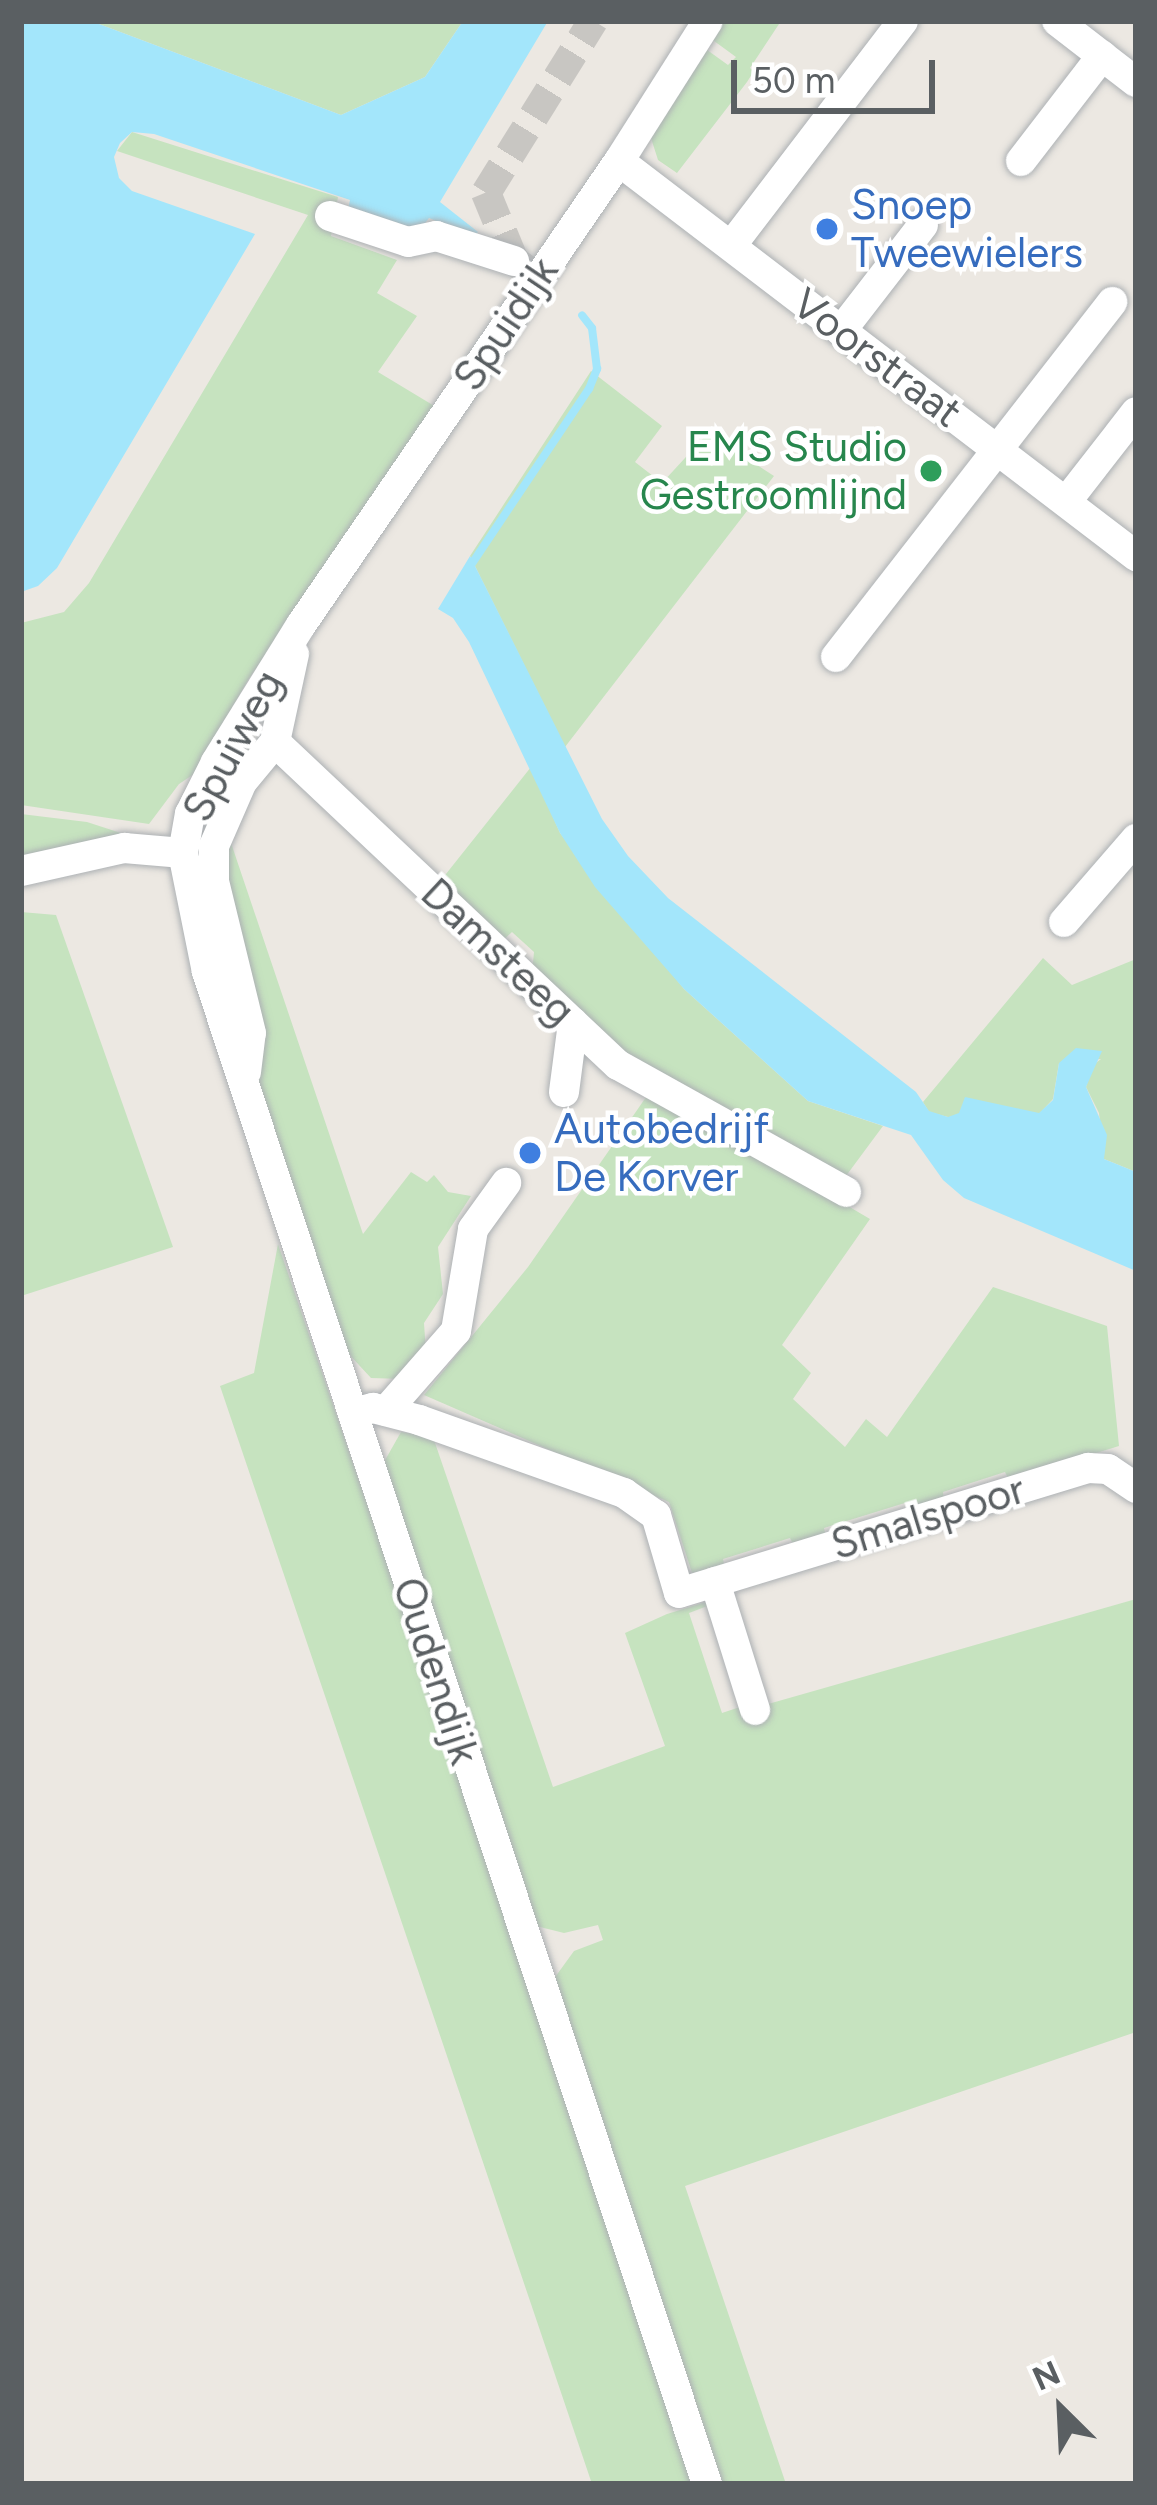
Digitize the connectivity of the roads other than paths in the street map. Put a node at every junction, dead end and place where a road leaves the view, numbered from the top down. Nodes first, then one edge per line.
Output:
1 (708, 21) edge
2 (904, 21) edge
3 (1057, 21) edge
4 (1102, 56) junction
5 (1136, 82) edge
6 (619, 160) junction
7 (1021, 161) dead end
8 (330, 217) dead end
9 (923, 225) dead end
10 (730, 246) junction
11 (514, 261) dead end
12 (1112, 302) dead end
13 (841, 331) junction
14 (1136, 412) edge
15 (996, 448) junction
16 (1066, 502) junction
17 (1136, 556) edge
18 (301, 625) junction
19 (836, 657) dead end
20 (275, 742) junction
21 (1136, 839) edge
22 (183, 853) junction
23 (21, 871) edge
24 (1064, 922) dead end
25 (573, 1023) junction
26 (242, 1078) junction
27 (564, 1092) dead end
28 (506, 1184) dead end
29 (846, 1192) dead end
30 (386, 1411) junction
31 (354, 1413) junction
32 (1136, 1488) edge
33 (715, 1582) junction
34 (755, 1710) dead end
35 (707, 2484) edge

1 - 6 street, Spuidijk
2 - 10 street
3 - 4 street
4 - 5 street
4 - 7 street
6 - 10 street, Voorstraat
6 - 18 street, Spuidijk
8 - 11 street
9 - 13 street
10 - 13 street, Voorstraat
12 - 15 street
13 - 15 street, Voorstraat
14 - 16 street
15 - 16 street, Voorstraat
15 - 19 street
16 - 17 street, Voorstraat
18 - 20 street
18 - 22 street, Spuiweg
20 - 25 street, Damsteeg
20 - 26 street
21 - 24 street
22 - 23 street, Spuiweg
22 - 26 street, Oudendijk
25 - 27 street
25 - 29 street, Damsteeg
26 - 31 street, Oudendijk
28 - 30 street
30 - 31 street
30 - 33 street
31 - 35 street, Oudendijk
32 - 33 street, Smalspoor
33 - 34 street

